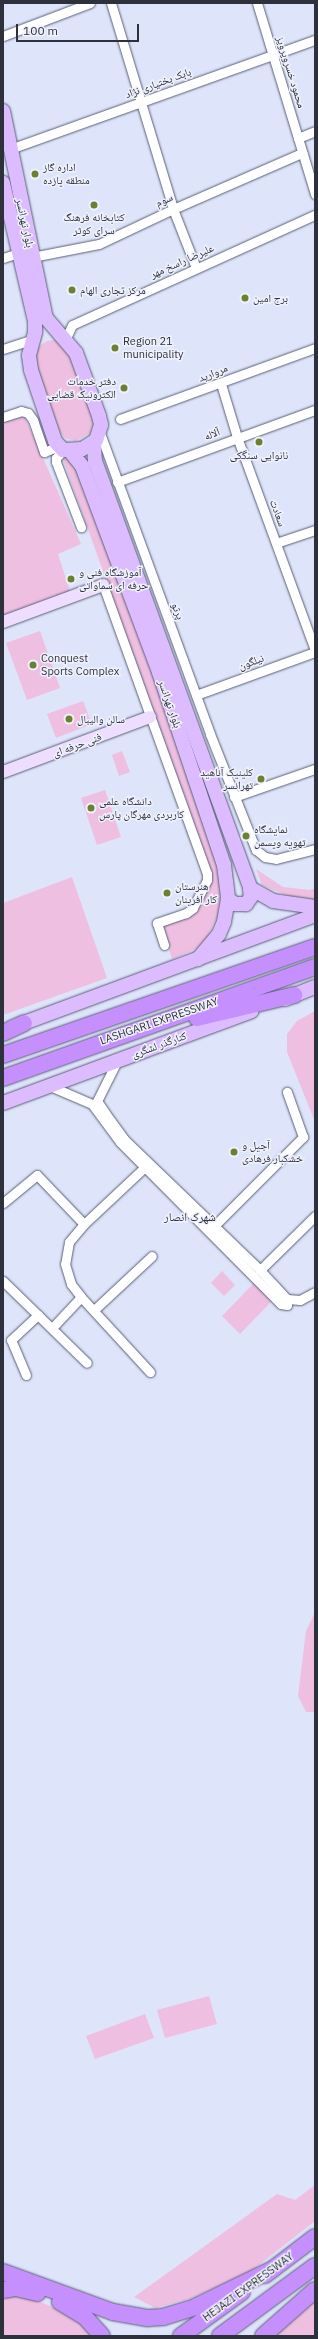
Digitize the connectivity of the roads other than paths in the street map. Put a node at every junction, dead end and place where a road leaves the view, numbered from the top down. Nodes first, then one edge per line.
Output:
1 (90, 3) edge
2 (111, 3) edge
3 (257, 3) edge
4 (3, 36) edge
5 (315, 40) edge
6 (274, 55) junction
7 (142, 102) junction
8 (3, 111) edge
9 (315, 131) edge
10 (298, 138) junction
11 (10, 149) junction
12 (302, 154) junction
13 (3, 183) edge
14 (315, 194) edge
15 (173, 209) junction
16 (315, 215) edge
17 (18, 253) junction
18 (32, 257) junction
19 (3, 258) edge
20 (196, 268) junction
21 (61, 334) junction
22 (32, 339) junction
23 (315, 348) edge
24 (3, 349) edge
25 (221, 384) junction
26 (315, 410) edge
27 (3, 418) edge
28 (120, 419) dead end
29 (237, 437) junction
30 (97, 439) junction
31 (64, 449) junction
32 (117, 482) junction
33 (81, 528) dead end
34 (315, 530) edge
35 (276, 544) junction
36 (103, 586) joint
37 (3, 622) edge
38 (315, 651) edge
39 (196, 695) junction
40 (150, 718) junction
41 (210, 734) junction
42 (205, 764) junction
43 (315, 769) edge
44 (3, 772) edge
45 (234, 797) junction
46 (315, 849) edge
47 (250, 888) junction
48 (228, 899) junction
49 (315, 907) edge
50 (315, 915) edge
51 (164, 945) dead end
52 (315, 947) edge
53 (198, 959) junction
54 (315, 967) edge
55 (315, 987) edge
56 (294, 995) junction
57 (24, 1023) junction
58 (3, 1030) edge
59 (3, 1034) edge
60 (104, 1040) junction
61 (3, 1055) edge
62 (117, 1061) junction
63 (3, 1078) edge
64 (50, 1086) junction
65 (286, 1092) dead end
66 (3, 1103) edge
67 (146, 1165) junction
68 (3, 1203) edge
69 (315, 1216) edge
70 (84, 1224) junction
71 (211, 1228) junction
72 (152, 1256) dead end
73 (260, 1270) junction
74 (3, 1281) edge
75 (315, 1292) edge
76 (81, 1297) junction
77 (287, 1299) junction
78 (94, 1310) junction
79 (38, 1314) junction
80 (52, 1328) junction
81 (87, 1363) dead end
82 (150, 1372) dead end
83 (26, 1374) dead end
84 (315, 2237) edge
85 (315, 2266) edge
86 (273, 2269) junction
87 (3, 2272) edge
88 (3, 2290) edge
89 (315, 2290) edge
90 (102, 2336) edge
91 (181, 2336) edge
92 (220, 2336) edge
93 (264, 2336) edge

1 - 4 street
2 - 7 street
3 - 6 street, محمود خسروپرویز
5 - 6 street, بابک بختیاری نژاد
6 - 7 street, بابک بختیاری نژاد
6 - 10 street, محمود خسروپرویز
7 - 11 street, بابک بختیاری نژاد
7 - 15 street
8 - 11 main road, بلوار تهرانسر
9 - 10 street
10 - 12 street, محمود خسروپرویز
11 - 18 main road, بلوار تهرانسر
12 - 14 street, محمود خسروپرویز
12 - 15 street, سوم
13 - 17 main road, بلوار تهرانسر
15 - 18 street, سوم
15 - 20 street
16 - 20 street, علیرضا راسخ مهر
17 - 19 street
17 - 22 main road, بلوار تهرانسر
18 - 21 main road, بلوار تهرانسر
20 - 21 street, علیرضا راسخ مهر
21 - 22 main road
21 - 30 main road, بلوار تهرانسر
22 - 24 street
22 - 31 main road, بلوار تهرانسر
23 - 25 street, مروارید
25 - 28 street, مروارید
25 - 29 street, سعادت
26 - 29 street, آلاله
27 - 31 street
29 - 32 street, آلاله
29 - 35 street, سعادت
30 - 31 main road
30 - 32 street, پرتو
30 - 42 main road, بلوار تهرانسر
31 - 33 street
31 - 48 main road, بلوار تهرانسر
32 - 39 street, پرتو
34 - 35 street
35 - 38 street, سعادت
36 - 37 street
36 - 40 street
38 - 39 street, نیلگون
39 - 41 street, پرتو
40 - 44 street, فنی حرفه ای
40 - 51 street
41 - 42 street
41 - 45 street, پرتو
42 - 47 main road, بلوار تهرانسر
43 - 45 street
45 - 46 street, پرتو
47 - 48 main road
47 - 49 main road
48 - 53 main road, بلوار تهرانسر
50 - 53 main road
52 - 61 highway, LASHGARI EXPRESSWAY
53 - 57 main road
54 - 60 highway, LASHGARI EXPRESSWAY
55 - 56 main road, کنارگذر لشگری
56 - 60 highway
56 - 62 main road, کنارگذر لشگری
57 - 58 main road
57 - 59 highway
60 - 63 highway, LASHGARI EXPRESSWAY
62 - 64 main road, کنارگذر لشگری
62 - 67 street
64 - 66 main road, کنارگذر لشگری
64 - 67 street
65 - 71 street
67 - 70 street
67 - 71 street
68 - 70 street
69 - 73 street
70 - 76 street
71 - 73 street
71 - 77 street
72 - 78 street
73 - 77 street
74 - 79 street
75 - 77 street
76 - 78 street
76 - 80 street
78 - 82 street
79 - 80 street
79 - 83 street
80 - 81 street
84 - 86 highway, HEJAZI EXPRESSWAY
85 - 92 highway, HEJAZI EXPRESSWAY
86 - 87 highway
86 - 91 highway, HEJAZI EXPRESSWAY
88 - 90 highway
89 - 93 highway

